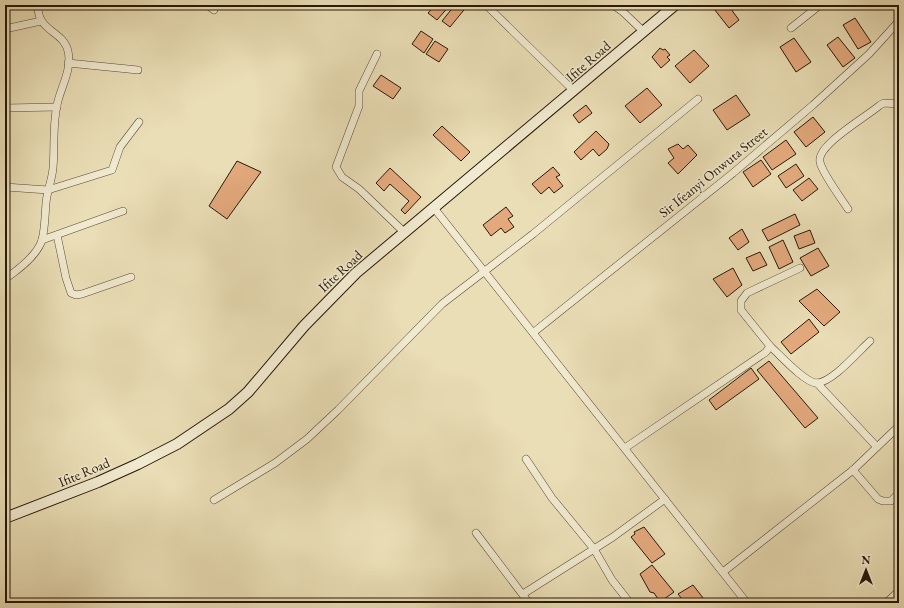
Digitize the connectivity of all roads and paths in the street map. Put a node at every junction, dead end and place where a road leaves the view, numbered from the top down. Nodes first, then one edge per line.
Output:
1 (38, 5) edge
2 (207, 5) edge
3 (486, 5) edge
4 (612, 5) edge
5 (675, 5) edge
6 (820, 5) edge
7 (214, 10) dead end
8 (41, 21) junction
9 (899, 21) edge
10 (791, 28) dead end
11 (5, 29) edge
12 (643, 32) junction
13 (377, 54) dead end
14 (68, 63) junction
15 (138, 70) dead end
16 (574, 91) junction
17 (698, 99) dead end
18 (899, 104) edge
19 (57, 107) junction
20 (5, 108) edge
21 (139, 122) dead end
22 (5, 187) edge
23 (48, 190) junction
24 (434, 208) junction
25 (848, 210) dead end
26 (123, 211) dead end
27 (405, 233) junction
28 (57, 235) junction
29 (42, 240) junction
30 (800, 268) dead end
31 (484, 271) junction
32 (131, 277) dead end
33 (5, 279) edge
34 (534, 332) junction
35 (870, 341) dead end
36 (770, 346) junction
37 (817, 383) junction
38 (899, 426) edge
39 (877, 447) junction
40 (625, 448) junction
41 (526, 459) dead end
42 (853, 470) junction
43 (899, 493) edge
44 (665, 499) junction
45 (214, 500) dead end
46 (5, 518) edge
47 (476, 533) dead end
48 (594, 549) junction
49 (723, 572) junction
50 (899, 591) edge
51 (523, 594) junction
52 (529, 603) edge
53 (630, 603) edge
54 (747, 603) edge
55 (886, 603) edge

1 - 8 street
2 - 7 street
3 - 16 street
4 - 12 street
5 - 12 street, Ifite Road
6 - 10 street
8 - 11 street
8 - 14 street
9 - 34 street, Sir Ifeanyi Onwuta Street
12 - 16 street, Ifite Road
13 - 27 street
14 - 15 street
14 - 19 street
16 - 24 street, Ifite Road
17 - 31 street
18 - 25 street
19 - 20 street
19 - 23 street
21 - 23 street
22 - 23 street
23 - 29 street
24 - 27 street, Ifite Road
24 - 31 street
26 - 28 street
27 - 46 street, Ifite Road
28 - 29 street
28 - 32 street
29 - 33 street
30 - 36 street
31 - 34 street
31 - 45 street
34 - 40 street
35 - 37 street
36 - 37 street
36 - 40 street
37 - 39 street
38 - 39 street
39 - 42 street
40 - 44 street
41 - 48 street
42 - 43 street
42 - 49 street
44 - 48 street
44 - 49 street
47 - 51 street
48 - 51 street
48 - 53 street
49 - 54 street
50 - 55 street
51 - 52 street

